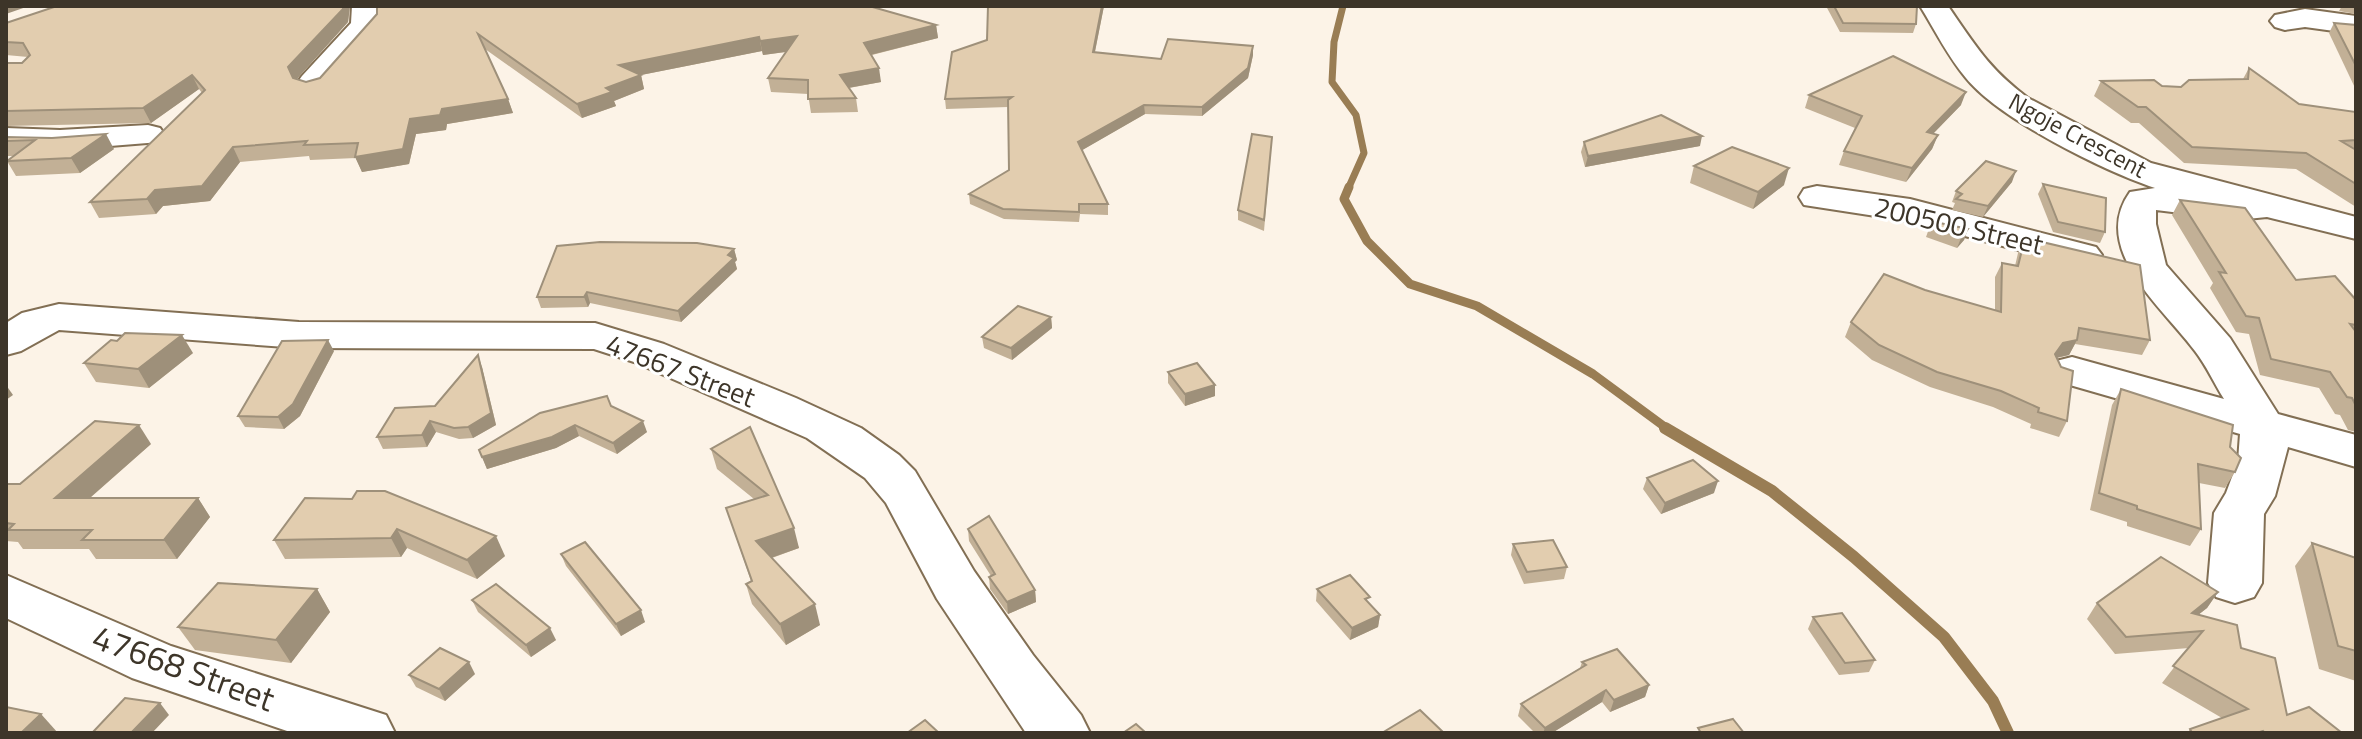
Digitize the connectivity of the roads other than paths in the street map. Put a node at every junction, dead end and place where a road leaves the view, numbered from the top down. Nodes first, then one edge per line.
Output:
1 (366, 6) edge
2 (1934, 6) edge
3 (2285, 21) dead end
4 (2356, 25) edge
5 (313, 83) edge
6 (148, 135) dead end
7 (6, 138) edge
8 (1817, 197) dead end
9 (2267, 206) junction
10 (2356, 228) edge
11 (2147, 268) junction
12 (6, 342) edge
13 (2072, 371) edge
14 (2262, 425) junction
15 (2356, 451) edge
16 (2235, 583) dead end
17 (6, 595) edge
18 (365, 733) edge
19 (1060, 733) edge

1 - 5 street
2 - 9 street, Ngoje Crescent
3 - 4 street
6 - 7 street
8 - 11 street, 200500 Street
9 - 10 street, Ngoje Crescent
9 - 11 street
11 - 14 street
12 - 19 street, 47667 Street
13 - 14 street
14 - 15 street
14 - 16 street
17 - 18 street, 47668 Street

